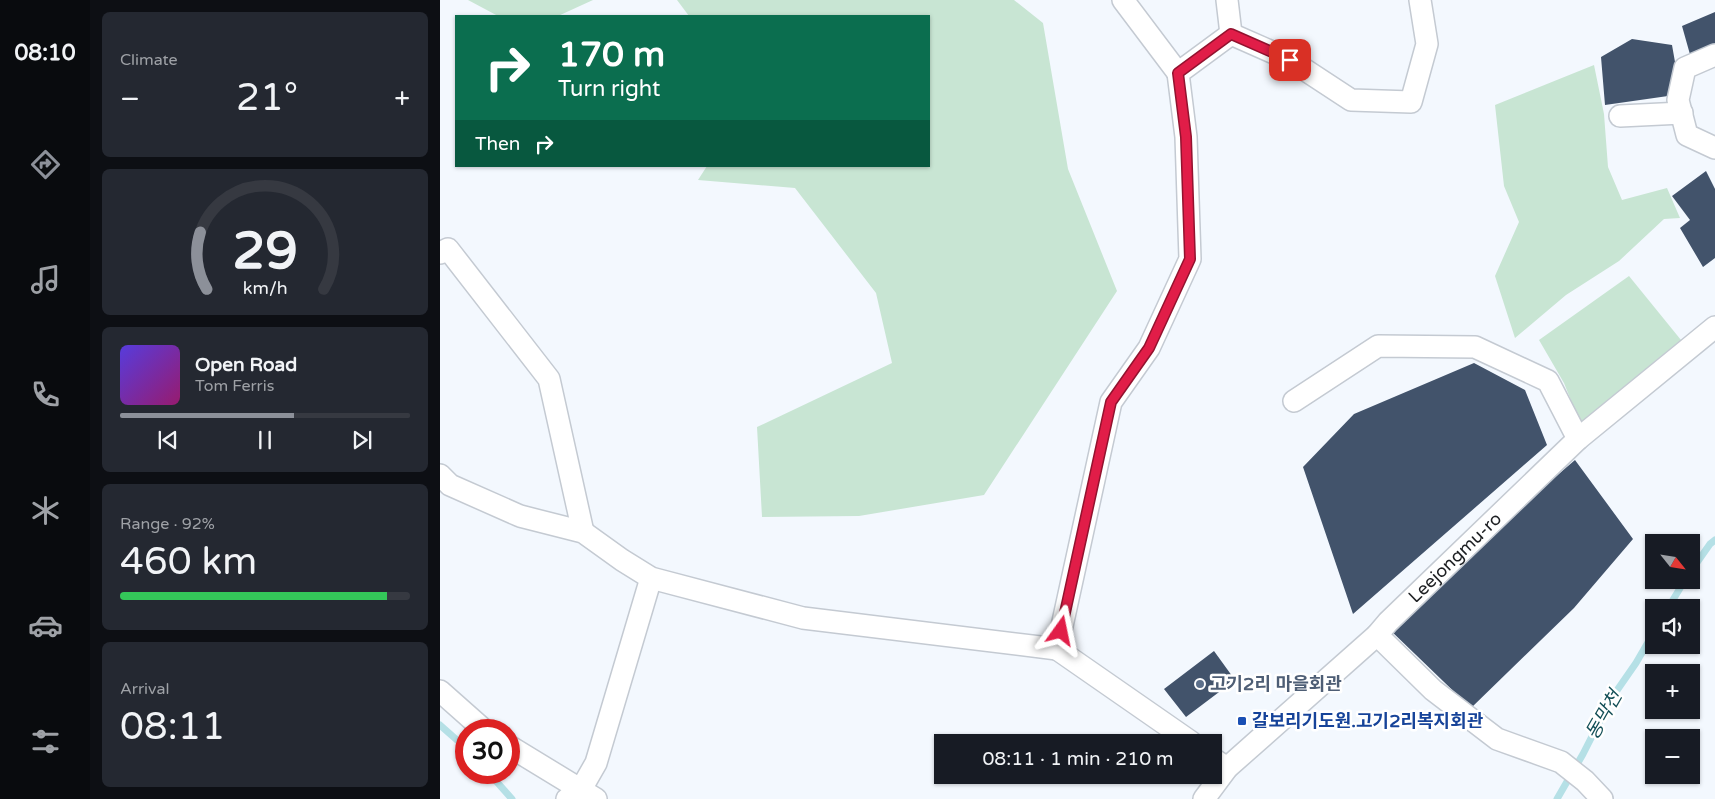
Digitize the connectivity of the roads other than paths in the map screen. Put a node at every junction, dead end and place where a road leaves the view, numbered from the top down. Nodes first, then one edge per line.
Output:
1 (1123, 0) edge
2 (1227, 0) edge
3 (1420, 0) edge
4 (1231, 34) junction
5 (1715, 55) edge
6 (1178, 73) junction
7 (1682, 113) junction
8 (1620, 116) dead end
9 (1715, 148) edge
10 (440, 253) edge
11 (1715, 327) edge
12 (1294, 401) dead end
13 (1578, 439) junction
14 (440, 474) edge
15 (583, 532) junction
16 (651, 578) junction
17 (1377, 635) junction
18 (1057, 649) junction
19 (440, 691) edge
20 (472, 719) edge
21 (1179, 734) edge
22 (520, 754) edge
23 (1222, 761) edge
24 (1211, 784) edge
25 (581, 796) edge
26 (1204, 799) edge
27 (1602, 799) edge

1 - 6 street
2 - 4 street
3 - 4 street
4 - 6 street
5 - 7 street
6 - 18 street
7 - 8 street
7 - 9 street
10 - 15 street
11 - 13 street, Leejongmu-ro
12 - 13 street
13 - 17 street, Leejongmu-ro
14 - 15 street
15 - 16 street
16 - 18 street
16 - 25 street
17 - 23 street, Leejongmu-ro
17 - 27 street
18 - 21 street
19 - 20 street
22 - 25 street
24 - 26 street, Leejongmu-ro

